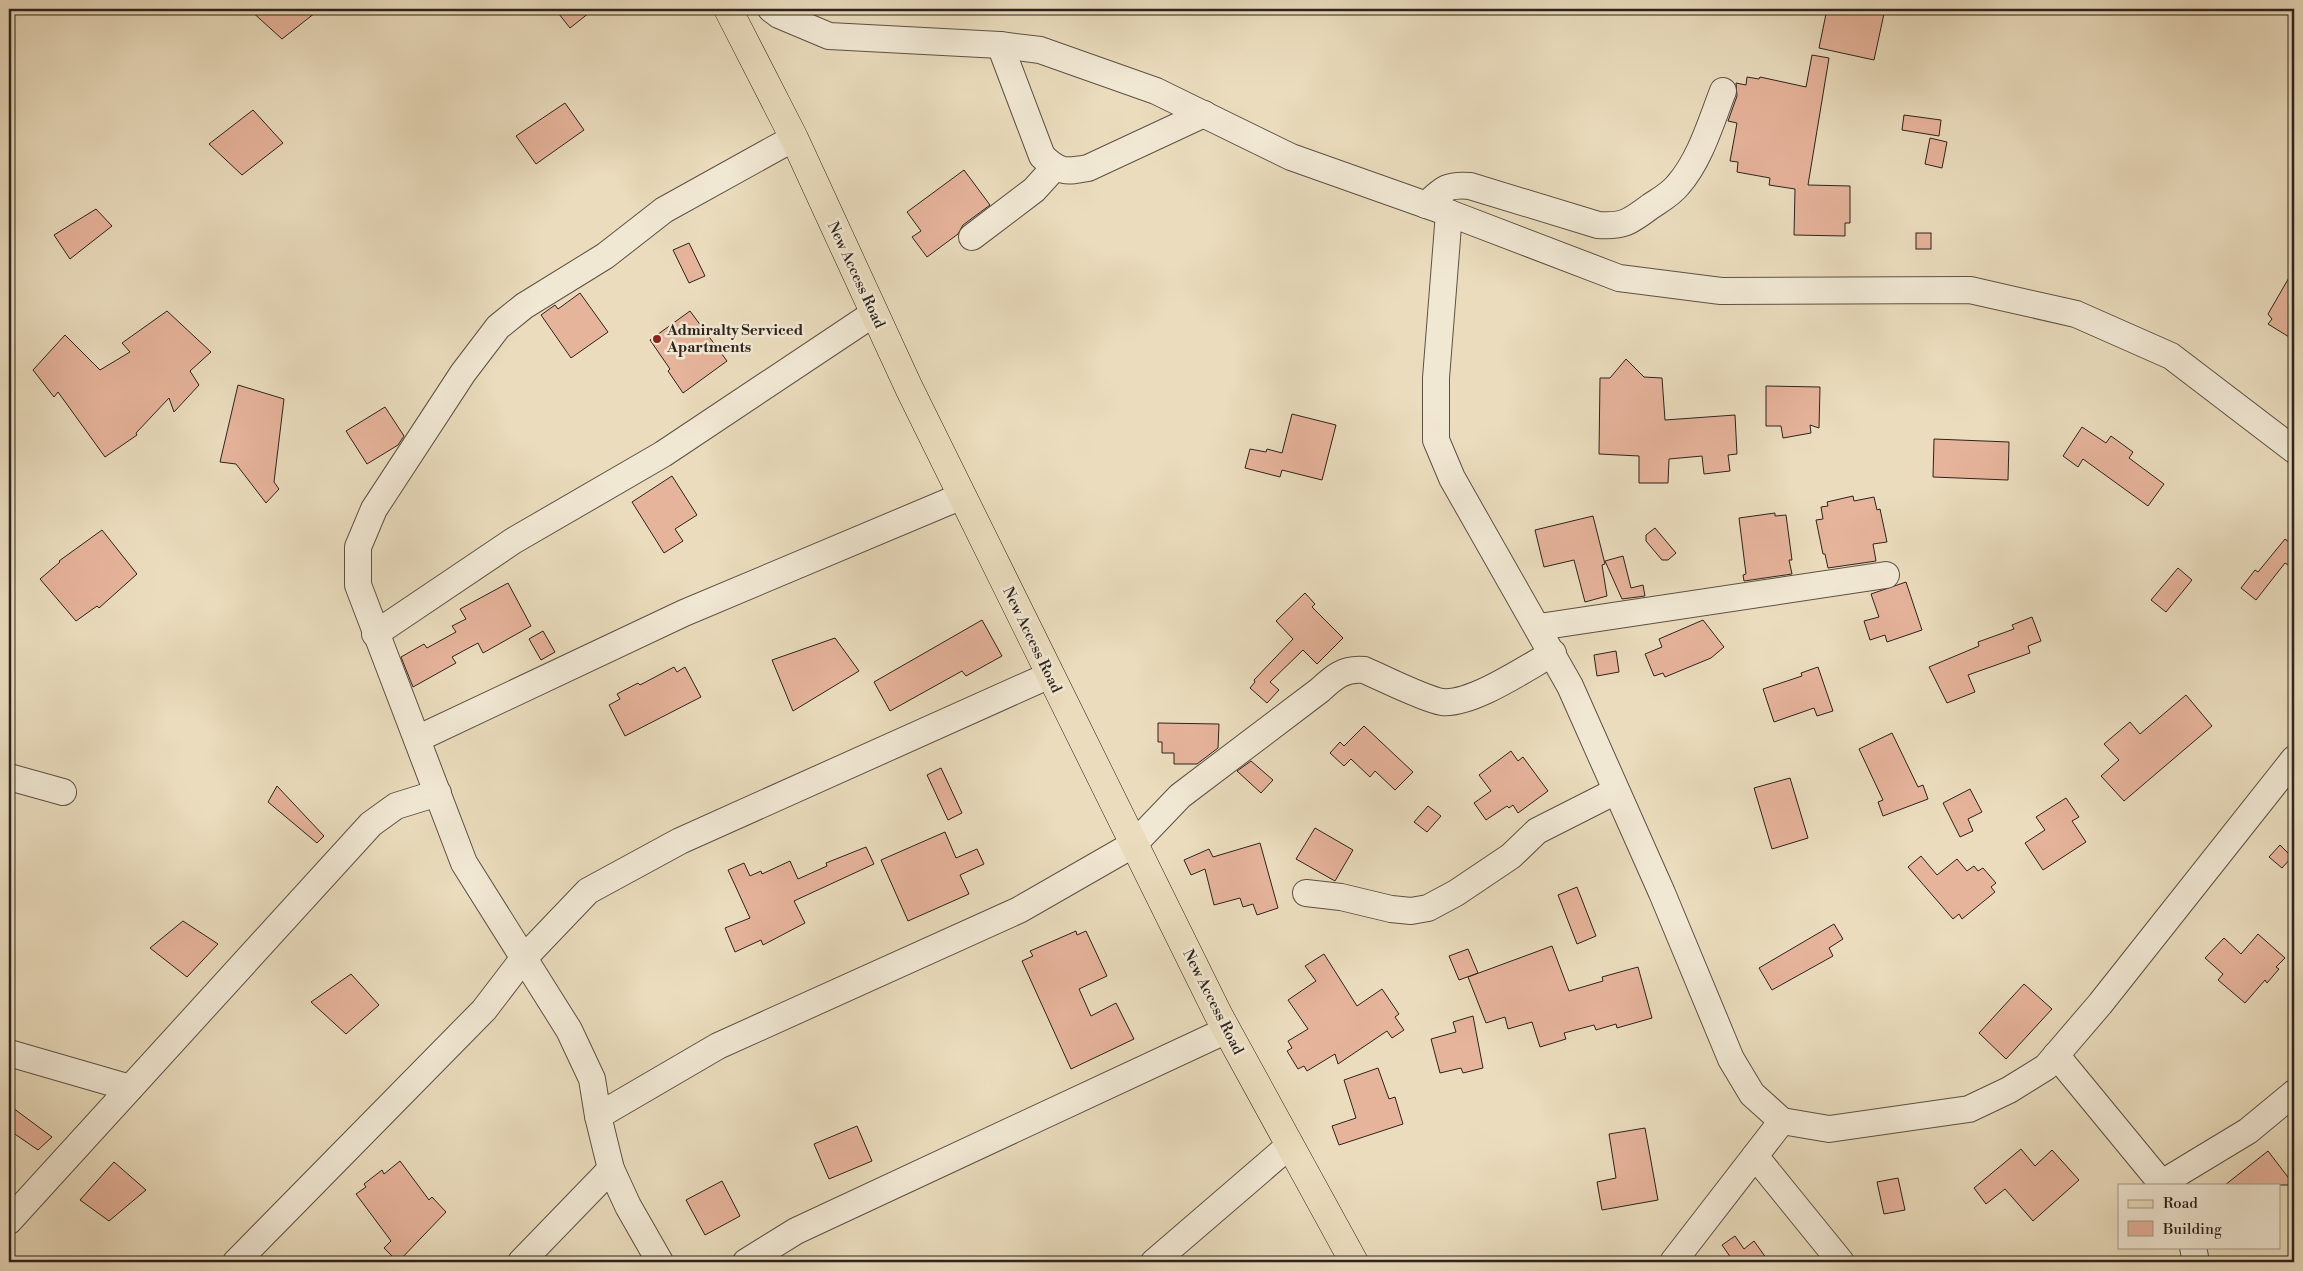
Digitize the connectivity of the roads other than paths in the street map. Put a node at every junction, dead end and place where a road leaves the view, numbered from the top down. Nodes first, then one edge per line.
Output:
1 (728, 9) edge
2 (771, 9) edge
3 (1000, 45) junction
4 (1723, 91) dead end
5 (1204, 114) junction
6 (794, 138) junction
7 (1054, 168) junction
8 (1438, 209) junction
9 (972, 237) dead end
10 (873, 314) junction
11 (2294, 450) edge
12 (962, 496) junction
13 (1886, 575) dead end
14 (1539, 628) junction
15 (375, 634) junction
16 (1553, 654) junction
17 (1050, 675) junction
18 (417, 739) junction
19 (2294, 759) edge
20 (9, 777) edge
21 (1616, 791) junction
22 (63, 792) dead end
23 (438, 793) junction
24 (1134, 844) junction
25 (1306, 893) dead end
26 (523, 959) junction
27 (1227, 1030) junction
28 (9, 1053) edge
29 (2056, 1055) junction
30 (130, 1088) junction
31 (2294, 1093) edge
32 (598, 1116) junction
33 (1782, 1121) junction
34 (1290, 1145) junction
35 (1755, 1156) junction
36 (611, 1170) junction
37 (2163, 1184) edge
38 (9, 1222) edge
39 (2193, 1248) edge
40 (236, 1262) edge
41 (521, 1262) edge
42 (660, 1262) edge
43 (746, 1262) edge
44 (1154, 1262) edge
45 (1354, 1262) edge
46 (1673, 1262) edge
47 (1842, 1262) edge
48 (2196, 1262) edge

1 - 6 main road, New Access Road
2 - 3 street
3 - 5 street
3 - 7 street
4 - 8 street
5 - 7 street
5 - 8 street
6 - 10 main road, New Access Road
6 - 15 street
7 - 9 street
8 - 11 street
8 - 14 street
10 - 12 main road, New Access Road
10 - 15 street
12 - 17 main road, New Access Road
12 - 18 street
13 - 14 street
14 - 16 street
15 - 18 street
16 - 21 street
16 - 24 street
17 - 24 main road, New Access Road
17 - 26 street
18 - 23 street
19 - 29 street
20 - 22 street
21 - 25 street
21 - 33 street
23 - 26 street
23 - 30 street
24 - 27 main road, New Access Road
24 - 32 street
26 - 32 street
26 - 40 street
27 - 34 main road, New Access Road
27 - 43 street
28 - 30 street
29 - 33 street
29 - 37 street
30 - 38 street
31 - 37 street
32 - 36 street
33 - 35 street
34 - 44 street
34 - 45 main road, New Access Road
35 - 46 street
35 - 47 street
36 - 41 street
36 - 42 street
39 - 48 street

